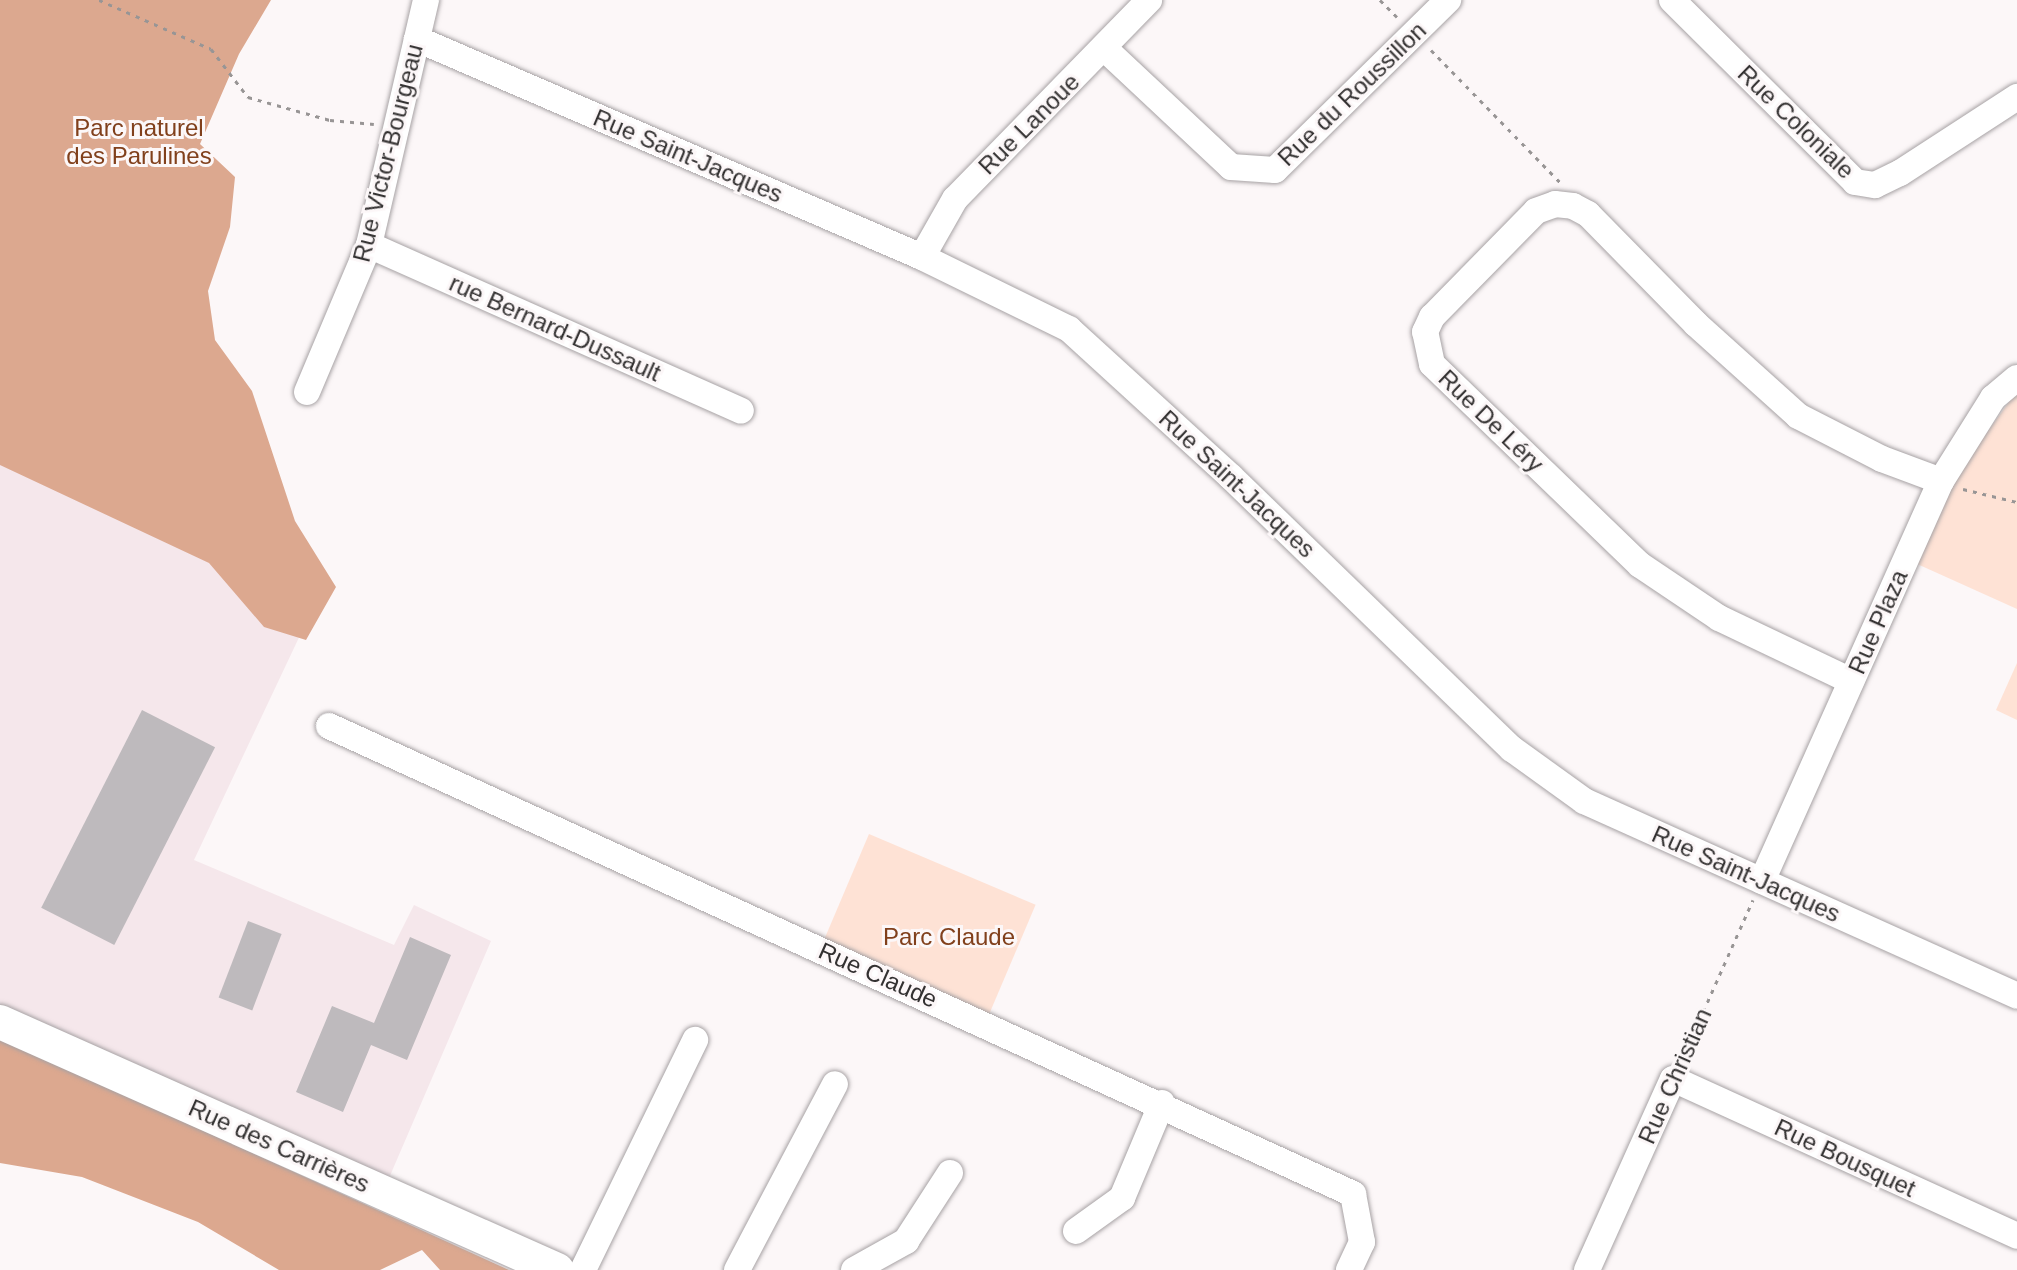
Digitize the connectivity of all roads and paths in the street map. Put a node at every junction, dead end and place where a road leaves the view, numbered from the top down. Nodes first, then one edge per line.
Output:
1 (99, 0) edge
2 (426, 0) edge
3 (1149, 0) edge
4 (1380, 0) edge
5 (1448, 0) edge
6 (1672, 0) edge
7 (1414, 33) junction
8 (417, 39) junction
9 (1104, 48) junction
10 (2017, 97) edge
11 (397, 126) junction
12 (1573, 206) junction
13 (369, 245) junction
14 (922, 257) junction
15 (2017, 378) edge
16 (307, 392) dead end
17 (741, 411) dead end
18 (1941, 481) junction
19 (2017, 502) edge
20 (1851, 681) junction
21 (329, 726) dead end
22 (1762, 881) junction
23 (2016, 994) edge
24 (0, 1022) edge
25 (695, 1040) dead end
26 (1673, 1079) junction
27 (835, 1084) dead end
28 (1162, 1103) junction
29 (950, 1173) dead end
30 (1076, 1231) dead end
31 (2017, 1236) edge
32 (557, 1270) edge
33 (583, 1270) edge
34 (737, 1270) edge
35 (854, 1270) edge
36 (1349, 1270) edge
37 (1587, 1270) edge

1 - 11 path
2 - 8 street, Rue Victor-Bourgeau
3 - 9 street, Rue Lanoue
4 - 7 path
5 - 7 street, Rue du Roussillon
6 - 10 street, Rue Coloniale
7 - 9 street, Rue du Roussillon
7 - 12 path
8 - 11 street, Rue Victor-Bourgeau
8 - 14 street, Rue Saint-Jacques
9 - 14 street, Rue Lanoue
11 - 13 street, Rue Victor-Bourgeau
12 - 18 street
12 - 20 street, Rue De Léry
13 - 16 street, Rue Victor-Bourgeau
13 - 17 street, rue Bernard-Dussault
14 - 22 street, Rue Saint-Jacques
15 - 18 street, Rue Plaza
18 - 19 path
18 - 20 street, Rue Plaza
20 - 22 street, Rue Plaza
21 - 28 street, Rue Claude
22 - 23 street, Rue Saint-Jacques
22 - 26 path, Rue Christian
24 - 32 main road, Rue des Carrières
25 - 33 street
26 - 31 street, Rue Bousquet
26 - 37 street, Rue Christian
27 - 34 street
28 - 30 street
28 - 36 street, Rue Claude
29 - 35 street

